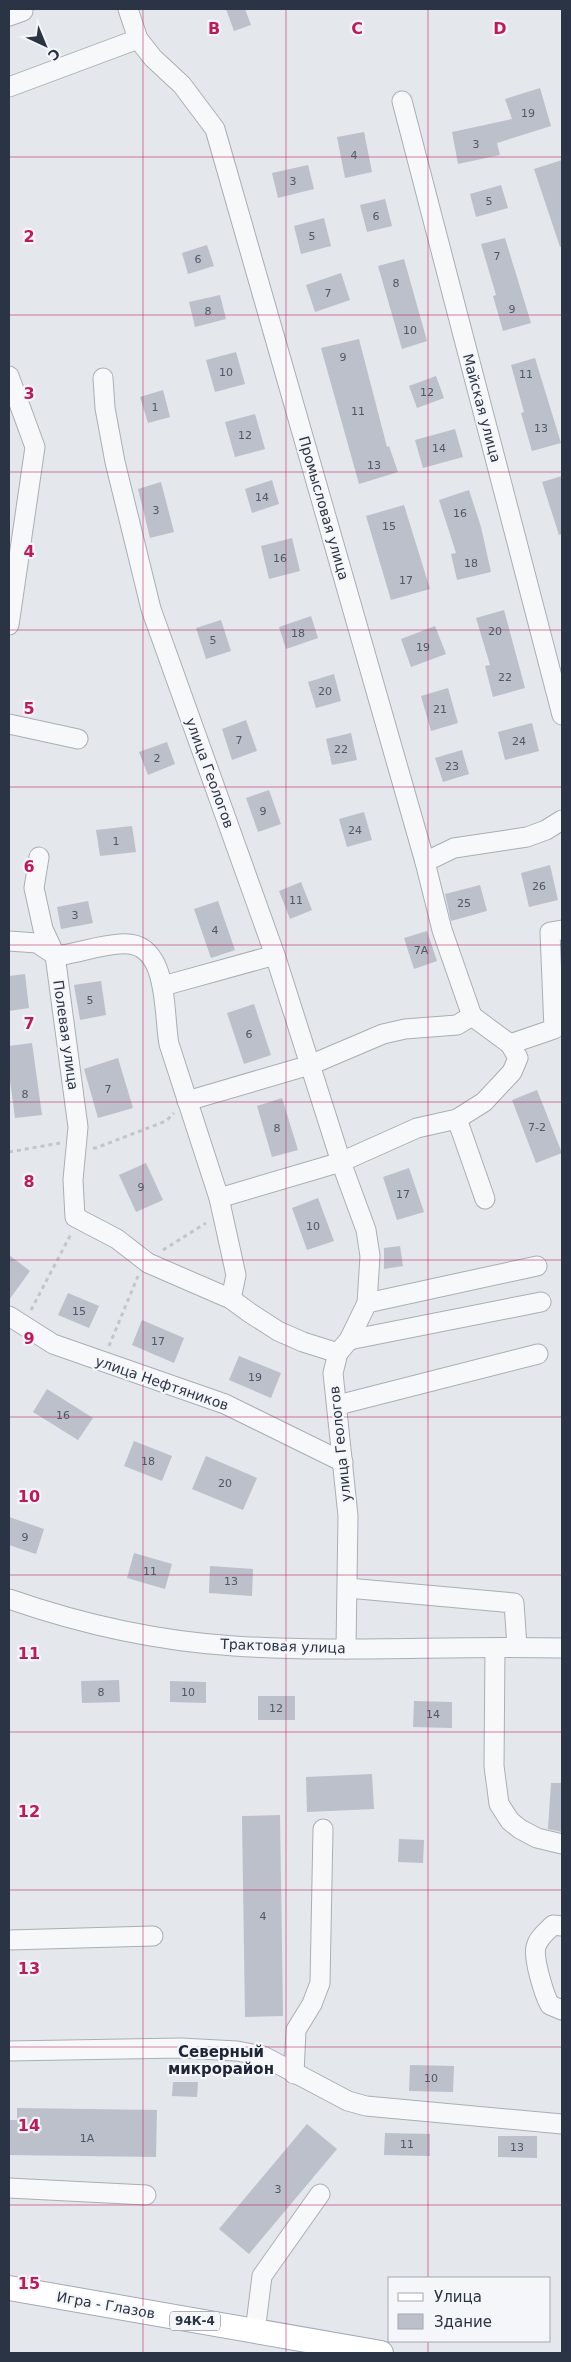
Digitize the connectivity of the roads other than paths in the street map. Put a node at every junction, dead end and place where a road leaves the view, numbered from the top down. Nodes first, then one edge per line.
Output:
1 (22, 9) edge
2 (128, 9) edge
3 (9, 16) edge
4 (138, 39) junction
5 (9, 87) edge
6 (402, 101) dead end
7 (9, 376) edge
8 (103, 378) dead end
9 (13, 400) edge
10 (11, 592) edge
11 (9, 625) edge
12 (562, 715) edge
13 (9, 724) edge
14 (78, 739) dead end
15 (562, 820) edge
16 (39, 857) dead end
17 (425, 862) junction
18 (562, 930) edge
19 (9, 941) edge
20 (55, 955) junction
21 (275, 955) junction
22 (163, 986) junction
23 (472, 1016) junction
24 (510, 1044) junction
25 (310, 1065) junction
26 (186, 1101) junction
27 (457, 1119) junction
28 (342, 1162) junction
29 (219, 1198) junction
30 (485, 1199) dead end
31 (537, 1266) dead end
32 (231, 1298) junction
33 (541, 1302) dead end
34 (367, 1304) junction
35 (16, 1320) edge
36 (344, 1347) junction
37 (538, 1354) dead end
38 (338, 1405) junction
39 (343, 1462) junction
40 (348, 1588) junction
41 (9, 1600) edge
42 (517, 1647) junction
43 (495, 1648) junction
44 (562, 1648) edge
45 (346, 1650) junction
46 (323, 1829) dead end
47 (562, 1844) edge
48 (562, 1926) edge
49 (153, 1936) dead end
50 (9, 1940) edge
51 (562, 2010) edge
52 (9, 2051) edge
53 (294, 2074) junction
54 (562, 2124) edge
55 (9, 2188) edge
56 (320, 2194) dead end
57 (146, 2195) dead end
58 (9, 2288) edge
59 (255, 2332) junction
60 (381, 2353) edge

1 - 3 street
2 - 4 street
4 - 5 street
4 - 17 street, Промысловая улица
6 - 12 street, Майская улица
7 - 9 street
8 - 21 street, улица Геологов
9 - 10 street
10 - 11 street
13 - 14 street
15 - 17 street
16 - 20 street, Полевая улица
17 - 23 street, Промысловая улица
18 - 24 street
19 - 20 street
20 - 22 street
20 - 32 street, Полевая улица
21 - 22 street
21 - 25 street, улица Геологов
22 - 26 street
23 - 24 street
23 - 25 street
24 - 27 street
25 - 26 street
25 - 28 street, улица Геологов
26 - 29 street
27 - 28 street
27 - 30 street
28 - 29 street
28 - 34 street, улица Геологов
29 - 32 street
31 - 34 street
32 - 36 street
33 - 36 street
34 - 36 street, улица Геологов
35 - 39 street, улица Нефтяников
36 - 38 street, улица Геологов
37 - 38 street
38 - 39 street, улица Геологов
39 - 40 street, улица Геологов
40 - 42 street
40 - 45 street, улица Геологов
41 - 45 street, Трактовая улица
42 - 43 street, Трактовая улица
42 - 44 street, Трактовая улица
43 - 45 street, Трактовая улица
43 - 47 street
46 - 53 street
48 - 51 street
49 - 50 street
52 - 53 street
53 - 54 street
55 - 57 street
56 - 59 street
58 - 59 main road, Игра - Глазов / 94К-4
59 - 60 main road, Игра - Глазов / 94К-4

